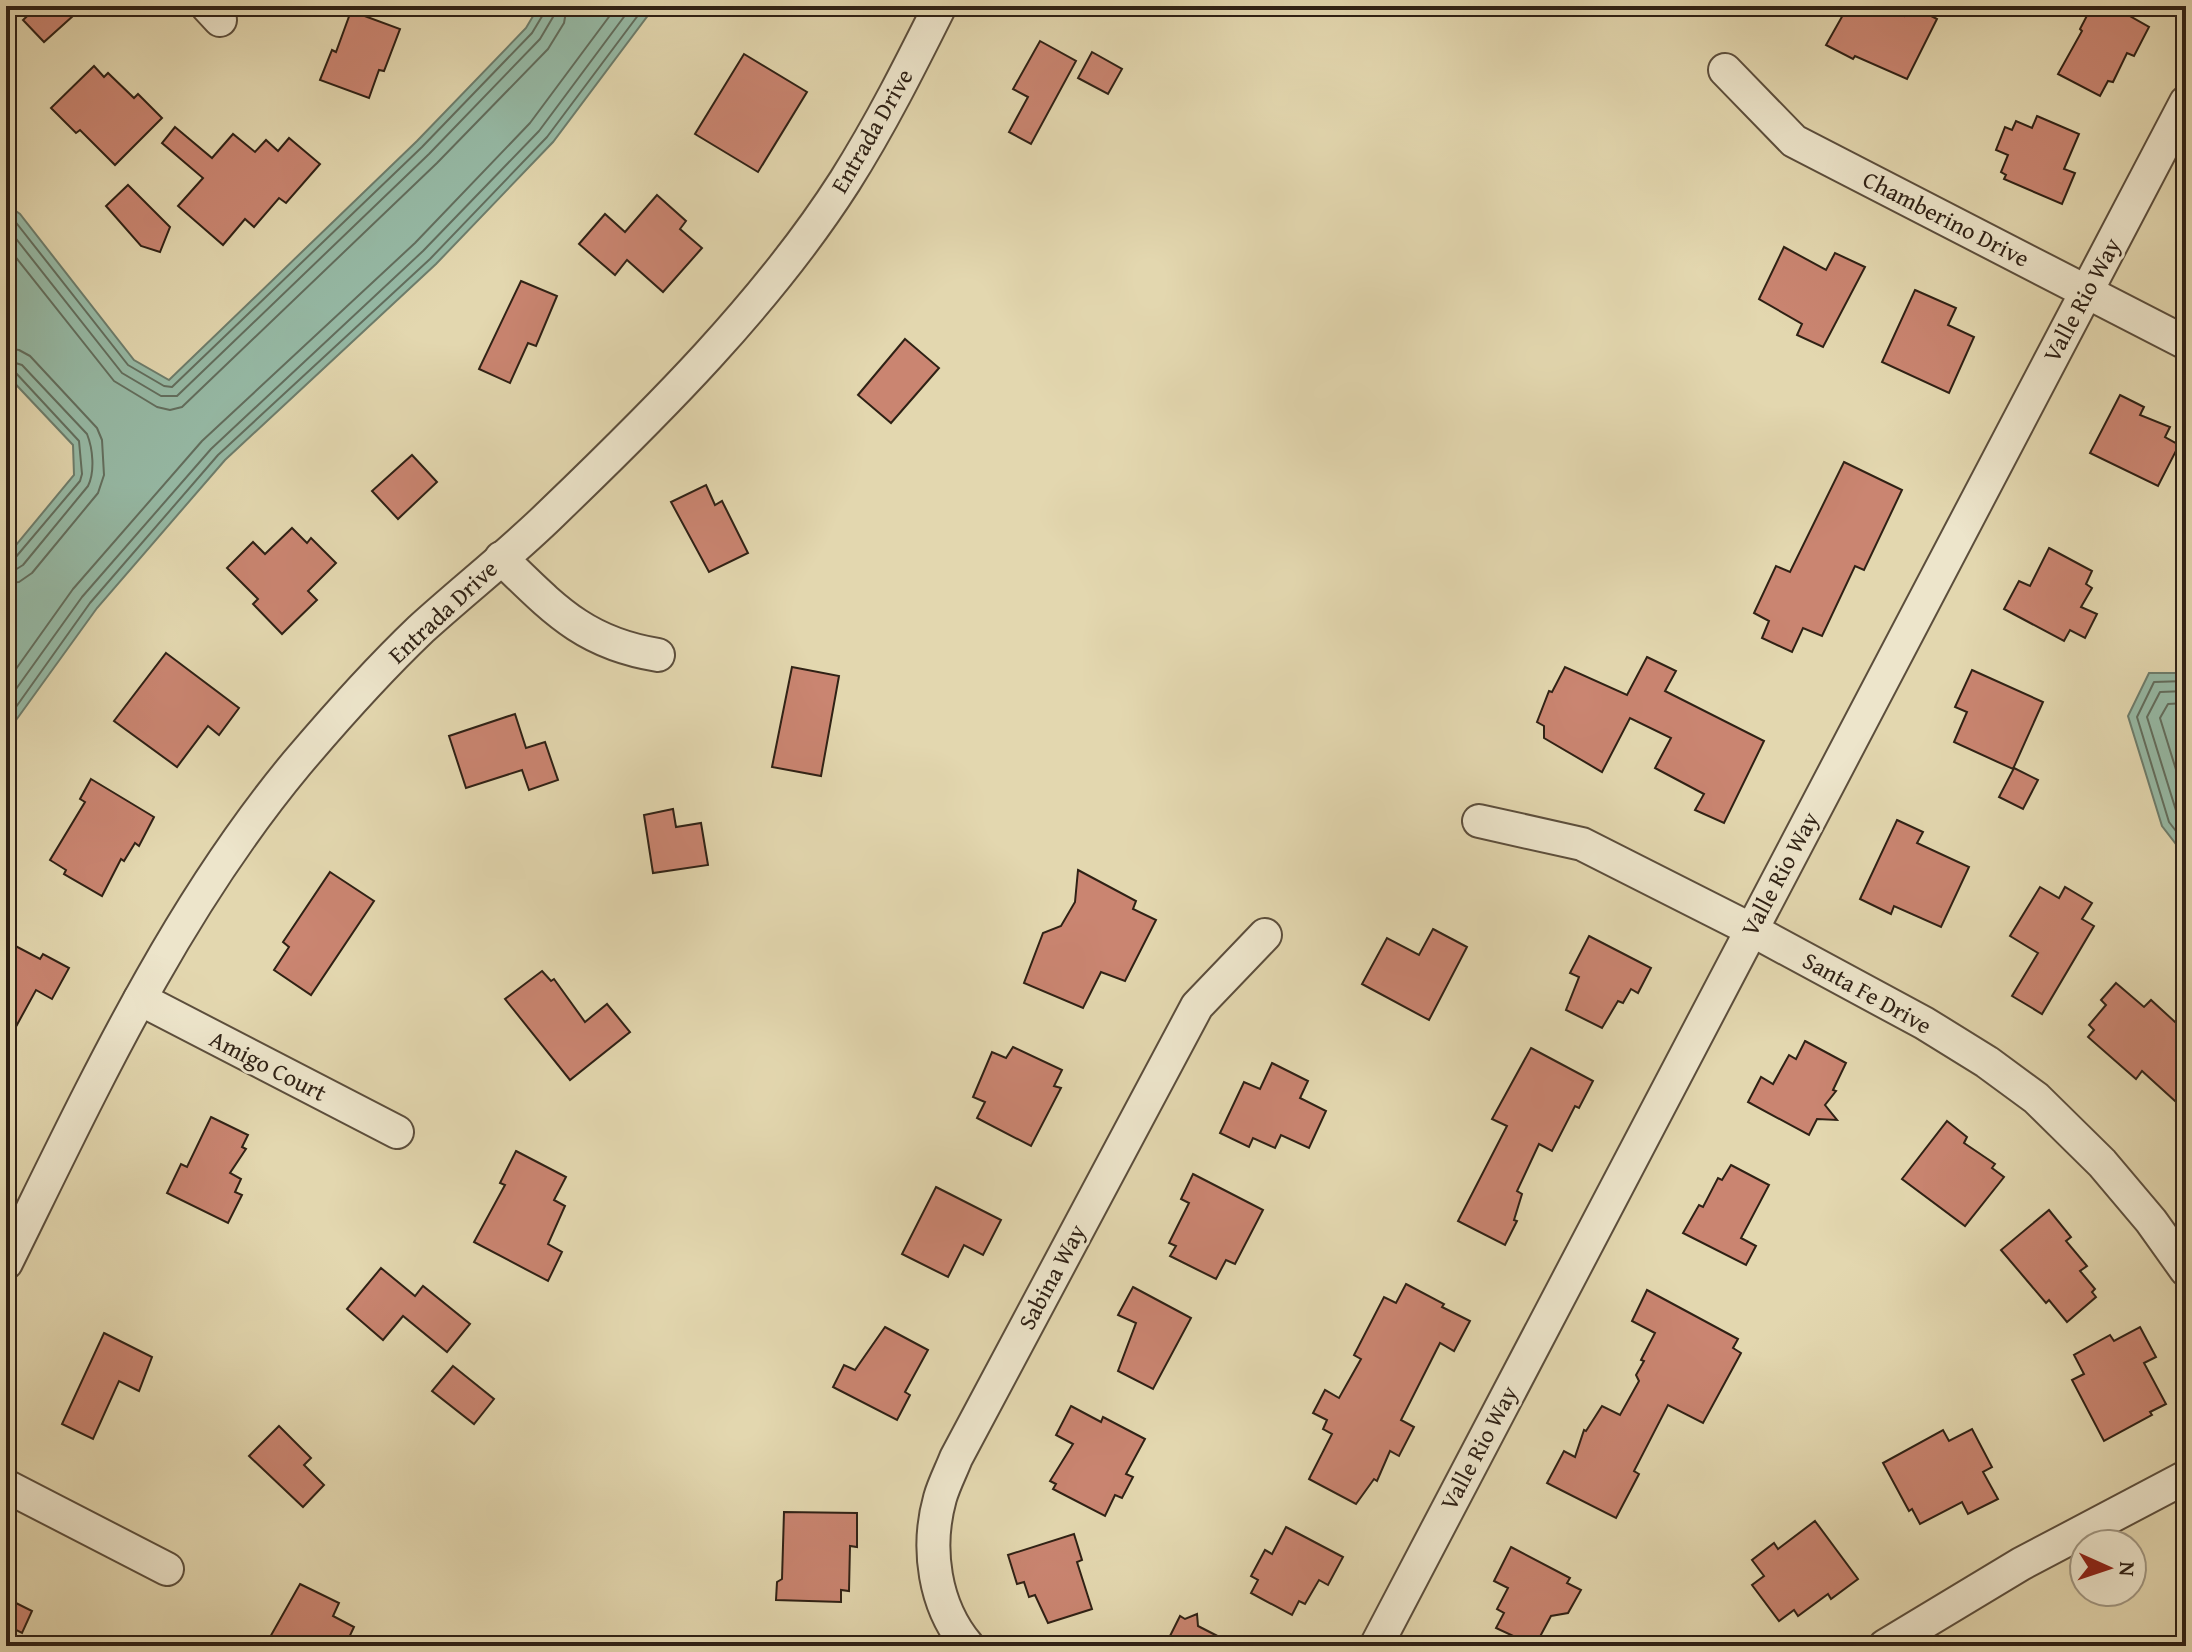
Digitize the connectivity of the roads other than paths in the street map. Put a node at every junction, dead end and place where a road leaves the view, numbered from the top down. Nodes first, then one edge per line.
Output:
1 (940, 6) edge
2 (1725, 70) dead end
3 (2186, 102) edge
4 (2087, 292) junction
5 (2186, 343) edge
6 (501, 558) junction
7 (658, 655) dead end
8 (1479, 821) dead end
9 (1750, 929) junction
10 (1265, 935) dead end
11 (140, 999) junction
12 (397, 1132) dead end
13 (6, 1263) edge
14 (2186, 1270) edge
15 (2186, 1477) edge
16 (6, 1486) edge
17 (167, 1569) dead end
18 (968, 1646) edge
19 (1376, 1646) edge
20 (1885, 1646) edge

1 - 6 street, Entrada Drive
2 - 4 street, Chamberino Drive
3 - 4 street, Valle Rio Way
4 - 5 street, Chamberino Drive
4 - 9 street, Valle Rio Way
6 - 7 street
6 - 11 street, Entrada Drive
8 - 9 street, Santa Fe Drive
9 - 14 street, Santa Fe Drive
9 - 19 street, Valle Rio Way
10 - 18 street, Sabina Way
11 - 12 street, Amigo Court
11 - 13 street, Entrada Drive
15 - 20 street
16 - 17 street

